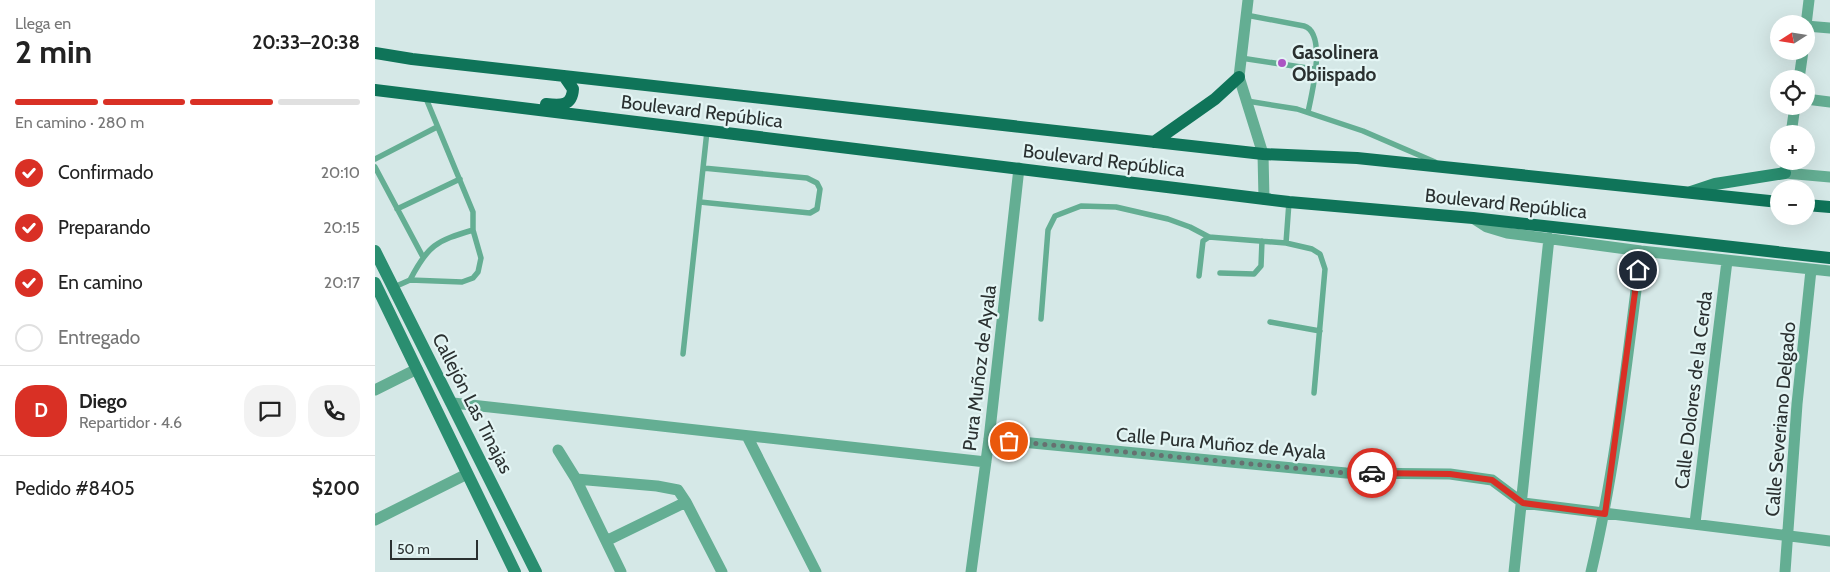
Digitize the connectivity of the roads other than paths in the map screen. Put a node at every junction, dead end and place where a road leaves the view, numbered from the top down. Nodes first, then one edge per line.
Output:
1 (1248, 0) edge
2 (1809, 0) edge
3 (1246, 15) junction
4 (1807, 15) edge
5 (1815, 26) edge
6 (1830, 28) edge
7 (375, 53) edge
8 (1241, 58) junction
9 (375, 60) edge
10 (412, 60) junction
11 (1314, 69) junction
12 (564, 76) junction
13 (1239, 77) junction
14 (375, 90) edge
15 (425, 96) junction
16 (1815, 100) edge
17 (472, 101) junction
18 (1247, 101) junction
19 (1830, 102) edge
20 (1308, 112) junction
21 (437, 128) junction
22 (707, 131) junction
23 (1154, 142) junction
24 (1263, 154) junction
25 (375, 159) edge
26 (375, 167) edge
27 (1448, 167) junction
28 (703, 168) junction
29 (1019, 168) junction
30 (1773, 170) edge
31 (1799, 170) edge
32 (1830, 177) edge
33 (460, 179) junction
34 (1691, 192) junction
35 (1264, 199) junction
36 (1770, 201) edge
37 (700, 202) junction
38 (1289, 202) junction
39 (1815, 206) edge
40 (1830, 207) edge
41 (397, 209) junction
42 (1473, 218) junction
43 (473, 230) junction
44 (1209, 237) junction
45 (1549, 238) junction
46 (1263, 241) junction
47 (1285, 242) junction
48 (375, 251) edge
49 (1641, 251) junction
50 (423, 257) junction
51 (1830, 258) edge
52 (1727, 261) junction
53 (1811, 270) junction
54 (1830, 271) edge
55 (1220, 273) dead end
56 (1199, 276) dead end
57 (410, 280) junction
58 (394, 288) junction
59 (378, 289) edge
60 (1041, 319) dead end
61 (1270, 322) dead end
62 (1320, 331) junction
63 (683, 354) dead end
64 (417, 370) junction
65 (375, 390) edge
66 (1314, 393) dead end
67 (453, 403) junction
68 (747, 436) junction
69 (989, 439) junction
70 (558, 450) dead end
71 (986, 462) junction
72 (467, 474) junction
73 (576, 479) junction
74 (686, 502) junction
75 (1523, 503) junction
76 (1605, 514) junction
77 (375, 520) edge
78 (1695, 523) junction
79 (1787, 536) junction
80 (606, 541) junction
81 (1830, 541) edge
82 (515, 572) edge
83 (537, 572) edge
84 (621, 572) edge
85 (722, 572) edge
86 (816, 572) edge
87 (971, 572) edge
88 (1517, 572) edge
89 (1591, 572) edge
90 (1785, 572) edge

1 - 3 street
2 - 4 street
3 - 8 street
3 - 11 lane
5 - 6 street
7 - 10 main road, Boulevard República
8 - 11 lane
8 - 13 street
9 - 10 main road
10 - 12 main road, Boulevard República
11 - 20 lane
12 - 17 main road
12 - 23 main road, Boulevard República
13 - 18 street
13 - 23 main road
14 - 15 main road, Boulevard República
15 - 17 main road, Boulevard República
15 - 21 lane
16 - 19 street
17 - 22 main road, Boulevard República
18 - 20 lane
18 - 24 street
20 - 27 lane
21 - 25 lane
21 - 33 lane
22 - 28 lane
22 - 29 main road, Boulevard República
23 - 24 main road, Boulevard República
24 - 27 main road, Boulevard República
24 - 35 street
26 - 41 lane
27 - 34 main road, Boulevard República
28 - 37 lane
28 - 37 lane
29 - 35 main road, Boulevard República
29 - 69 street, Pura Muñoz de Ayala
30 - 34 main road
31 - 32 street
33 - 41 lane
33 - 43 lane
34 - 36 main road, Boulevard República
35 - 38 main road, Boulevard República
37 - 63 lane
38 - 42 main road, Boulevard República
38 - 47 lane
39 - 40 main road
41 - 50 lane
42 - 45 street
42 - 51 main road, Boulevard República
43 - 50 lane
43 - 57 lane
44 - 46 lane
44 - 56 lane
44 - 60 lane
45 - 49 street
45 - 75 street
46 - 47 lane
46 - 55 lane
47 - 62 lane
48 - 58 main road, Callejón Las Tinajas
49 - 52 street
49 - 76 street
50 - 57 lane
52 - 53 street
52 - 78 street, Calle Dolores de la Cerda
53 - 54 street
53 - 79 street, Calle Severiano Delgado
57 - 58 lane
58 - 59 lane
58 - 67 main road, Callejón Las Tinajas
59 - 64 main road, Callejón Las Tinajas
61 - 62 lane
62 - 66 lane
64 - 65 street
64 - 72 main road, Callejón Las Tinajas
67 - 68 street
67 - 83 main road, Callejón Las Tinajas
68 - 71 street
68 - 86 street
69 - 71 street, Pura Muñoz de Ayala
69 - 75 street, Calle Pura Muñoz de Ayala
70 - 73 street
71 - 87 street, Pura Muñoz de Ayala
72 - 77 street
72 - 82 main road, Callejón Las Tinajas
73 - 74 street
73 - 80 street
74 - 80 street
74 - 85 street
75 - 76 street, Calle Pura Muñoz de Ayala
75 - 88 street
76 - 78 street, Calle Pura Muñoz de Ayala
76 - 89 street
78 - 79 street, Calle Pura Muñoz de Ayala
79 - 81 street, Calle Pura Muñoz de Ayala
79 - 90 street, Calle Severiano Delgado
80 - 84 street

